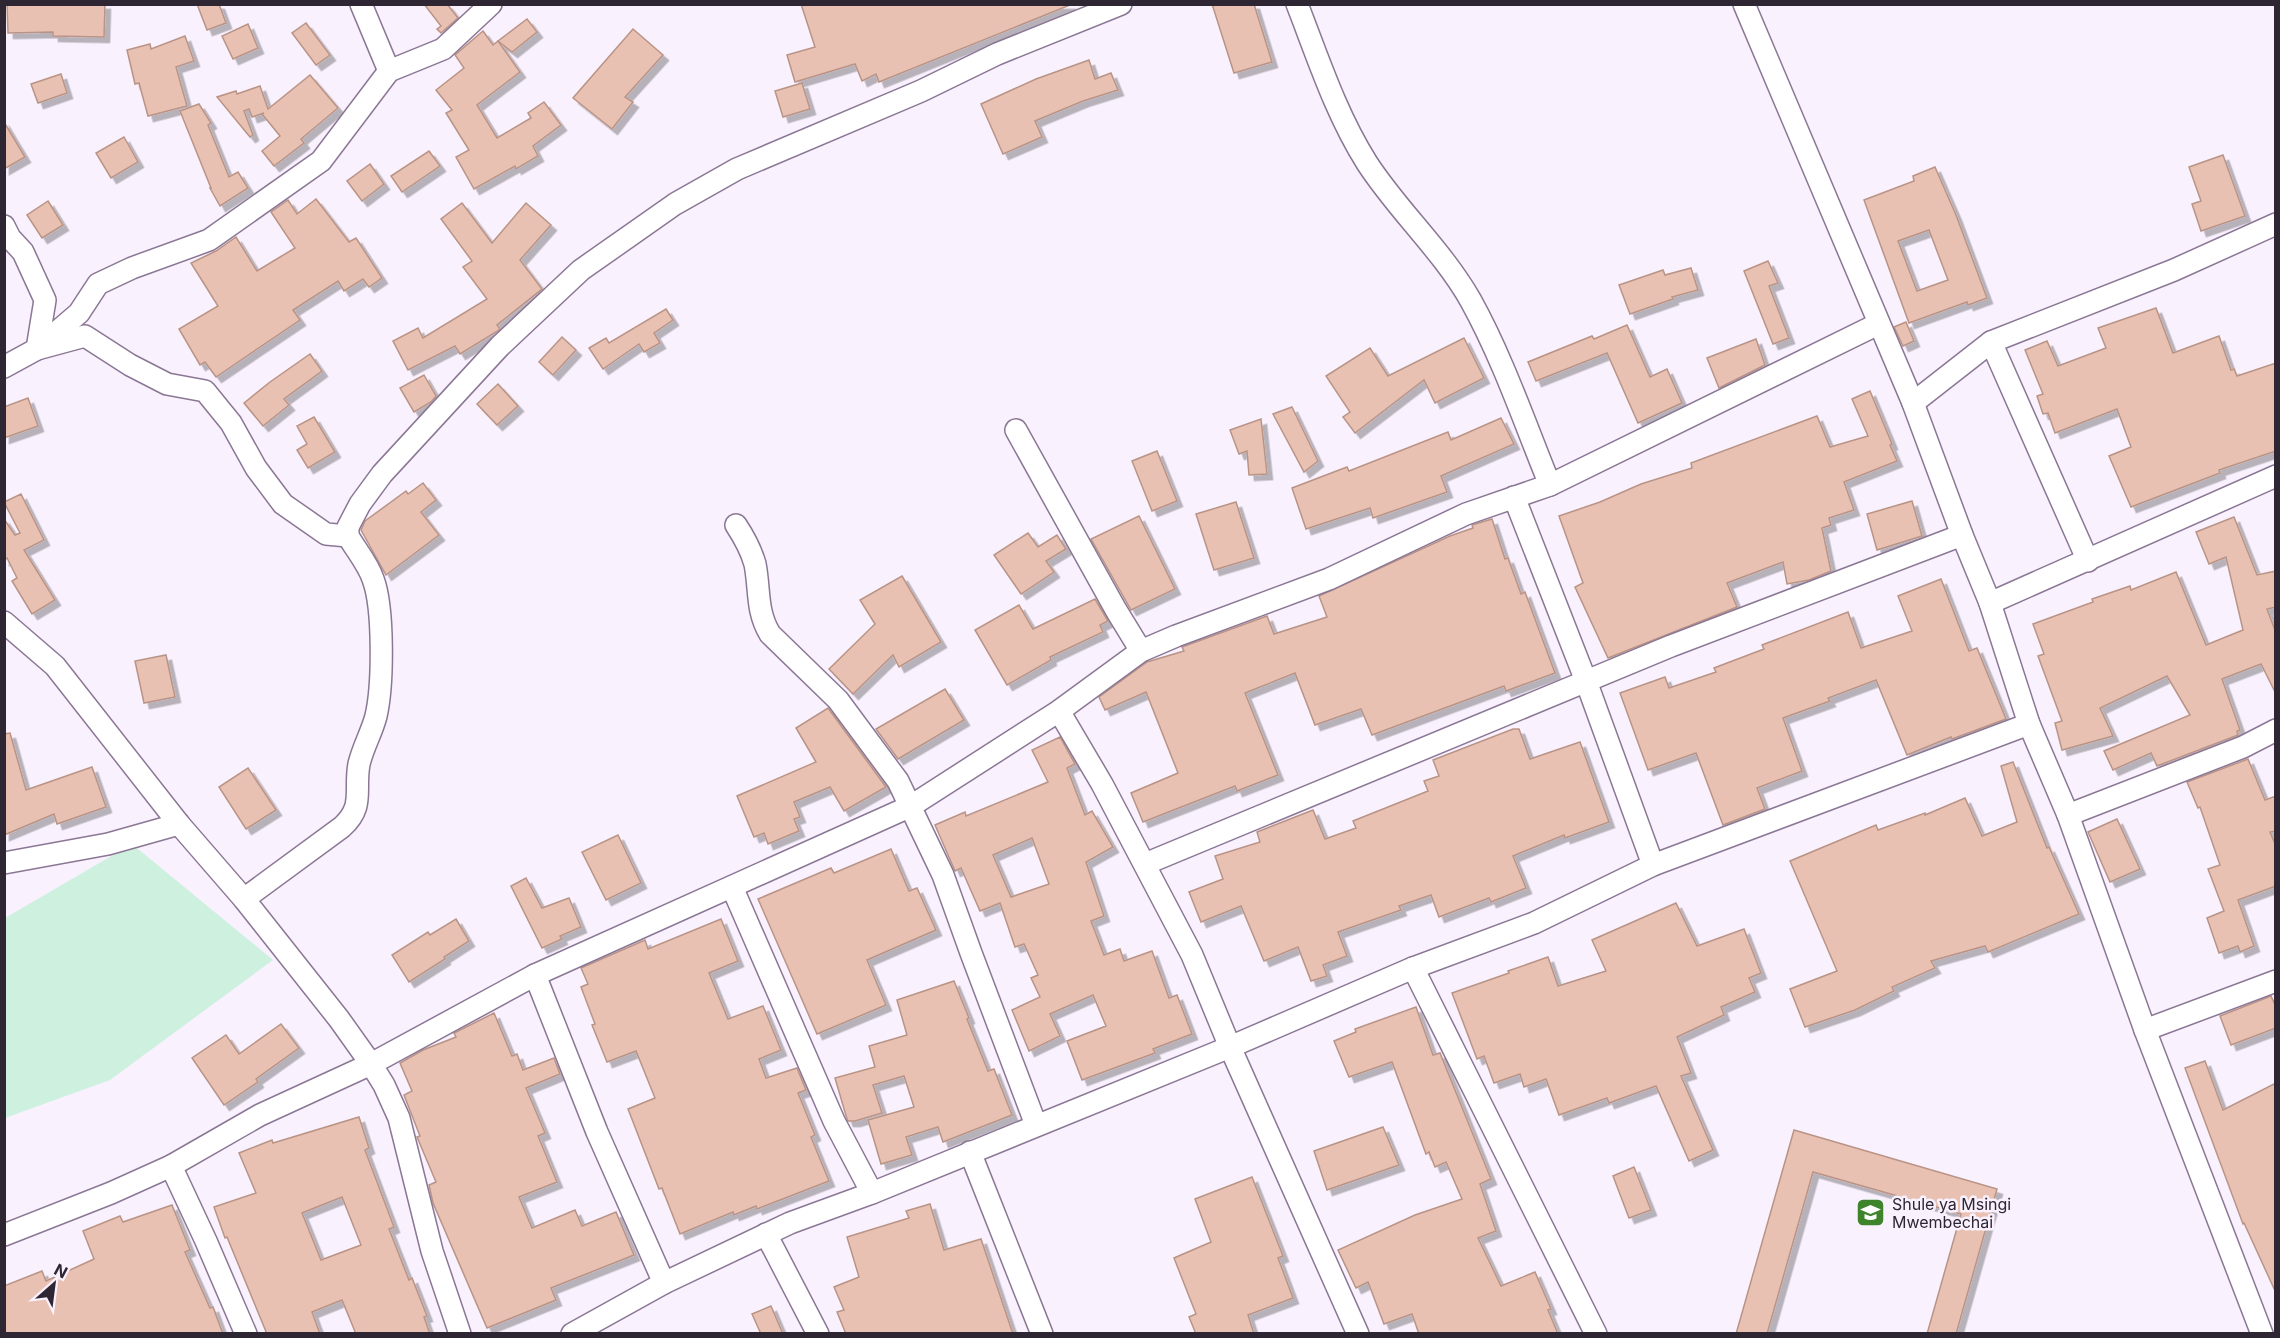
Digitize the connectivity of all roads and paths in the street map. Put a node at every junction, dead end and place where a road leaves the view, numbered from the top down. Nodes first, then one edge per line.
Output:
1 (361, 4) edge
2 (491, 4) edge
3 (1121, 4) edge
4 (1297, 4) edge
5 (1744, 4) edge
6 (389, 71) junction
7 (2276, 224) edge
8 (4, 226) edge
9 (1878, 324) junction
10 (1991, 342) junction
11 (37, 348) junction
12 (4, 367) edge
13 (1913, 403) junction
14 (1016, 430) dead end
15 (2276, 476) edge
16 (1550, 485) junction
17 (1514, 497) junction
18 (736, 525) dead end
19 (348, 536) junction
20 (1962, 536) junction
21 (2088, 561) junction
22 (1990, 603) junction
23 (4, 622) edge
24 (1141, 651) junction
25 (1586, 681) junction
26 (1059, 711) junction
27 (2029, 724) junction
28 (2276, 730) edge
29 (911, 806) junction
30 (2068, 815) junction
31 (179, 824) junction
32 (4, 863) edge
33 (1145, 864) junction
34 (1653, 865) junction
35 (732, 887) junction
36 (244, 899) junction
37 (1413, 968) junction
38 (535, 975) junction
39 (2276, 981) edge
40 (2145, 1030) junction
41 (1230, 1047) junction
42 (371, 1064) junction
43 (1036, 1125) junction
44 (970, 1152) junction
45 (171, 1166) junction
46 (872, 1193) junction
47 (766, 1234) junction
48 (4, 1235) edge
49 (664, 1283) junction
50 (246, 1334) edge
51 (460, 1334) edge
52 (572, 1334) edge
53 (818, 1334) edge
54 (1042, 1334) edge
55 (1358, 1334) edge
56 (1596, 1334) edge
57 (2262, 1334) edge

1 - 6 street
2 - 6 street
3 - 19 street
4 - 16 street
5 - 9 street
6 - 11 street
7 - 10 street
8 - 11 street
9 - 13 street
9 - 16 street
10 - 13 street
10 - 21 street
11 - 12 street
11 - 19 street
13 - 20 street
14 - 24 street
15 - 21 street
16 - 17 street
17 - 24 street
17 - 25 street
18 - 29 street
19 - 36 street
20 - 22 street
20 - 25 street
21 - 22 street
22 - 27 street
23 - 31 street
24 - 26 street
25 - 33 street
25 - 34 street
26 - 29 street
26 - 33 street
27 - 30 street
27 - 34 street
28 - 30 street
29 - 35 street
29 - 43 street
30 - 40 street
31 - 32 street
31 - 36 street
33 - 41 street
34 - 37 street
35 - 38 street
35 - 46 street
36 - 42 street
37 - 41 street
37 - 56 street
38 - 42 street
38 - 49 street
39 - 40 street
40 - 57 street
41 - 43 street
41 - 55 street
42 - 45 street
42 - 51 street
43 - 44 street
44 - 46 street
44 - 54 street
45 - 48 street
45 - 50 street
46 - 47 street
47 - 49 street
47 - 53 street
49 - 52 street

